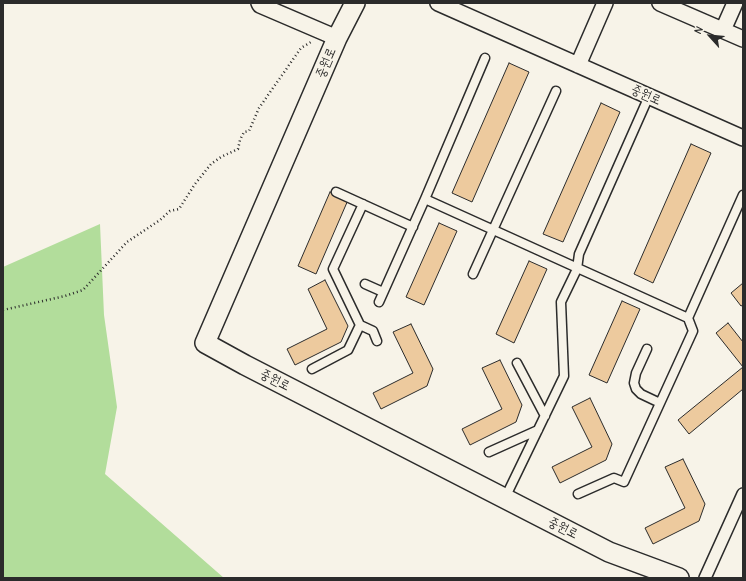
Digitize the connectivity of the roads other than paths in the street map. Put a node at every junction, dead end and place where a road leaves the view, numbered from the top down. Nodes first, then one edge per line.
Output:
1 (259, 3) edge
2 (355, 3) edge
3 (438, 3) edge
4 (605, 3) edge
5 (660, 3) edge
6 (735, 3) edge
7 (723, 30) junction
8 (328, 34) junction
9 (743, 39) edge
10 (485, 58) dead end
11 (578, 65) junction
12 (556, 91) dead end
13 (649, 96) junction
14 (743, 138) edge
15 (336, 192) dead end
16 (743, 195) edge
17 (425, 199) junction
18 (363, 204) junction
19 (413, 227) junction
20 (493, 230) junction
21 (577, 268) junction
22 (473, 274) dead end
23 (365, 284) dead end
24 (383, 292) junction
25 (379, 302) dead end
26 (688, 318) junction
27 (360, 325) junction
28 (377, 341) dead end
29 (647, 349) dead end
30 (517, 363) dead end
31 (312, 369) dead end
32 (660, 403) junction
33 (545, 416) junction
34 (538, 430) junction
35 (489, 452) dead end
36 (578, 494) dead end
37 (743, 494) edge
38 (505, 498) junction
39 (679, 578) edge
40 (705, 578) edge

1 - 8 street
2 - 8 street, 중원로
3 - 11 street, 중원로
4 - 11 street
5 - 7 street
6 - 7 street
7 - 9 street
8 - 38 street, 중원로
10 - 17 lane
11 - 13 street, 중원로
12 - 20 lane
13 - 14 street, 중원로
13 - 21 lane
15 - 18 lane
16 - 26 lane
17 - 19 lane
17 - 20 lane
18 - 19 lane
18 - 27 lane
19 - 24 lane
20 - 21 lane
20 - 22 lane
21 - 26 lane
21 - 33 lane
23 - 24 lane
24 - 25 lane
26 - 32 lane
27 - 28 lane
27 - 31 lane
29 - 32 lane
30 - 33 lane
32 - 36 lane
33 - 34 lane
34 - 35 lane
34 - 38 lane
37 - 40 street
38 - 39 street, 중원로

